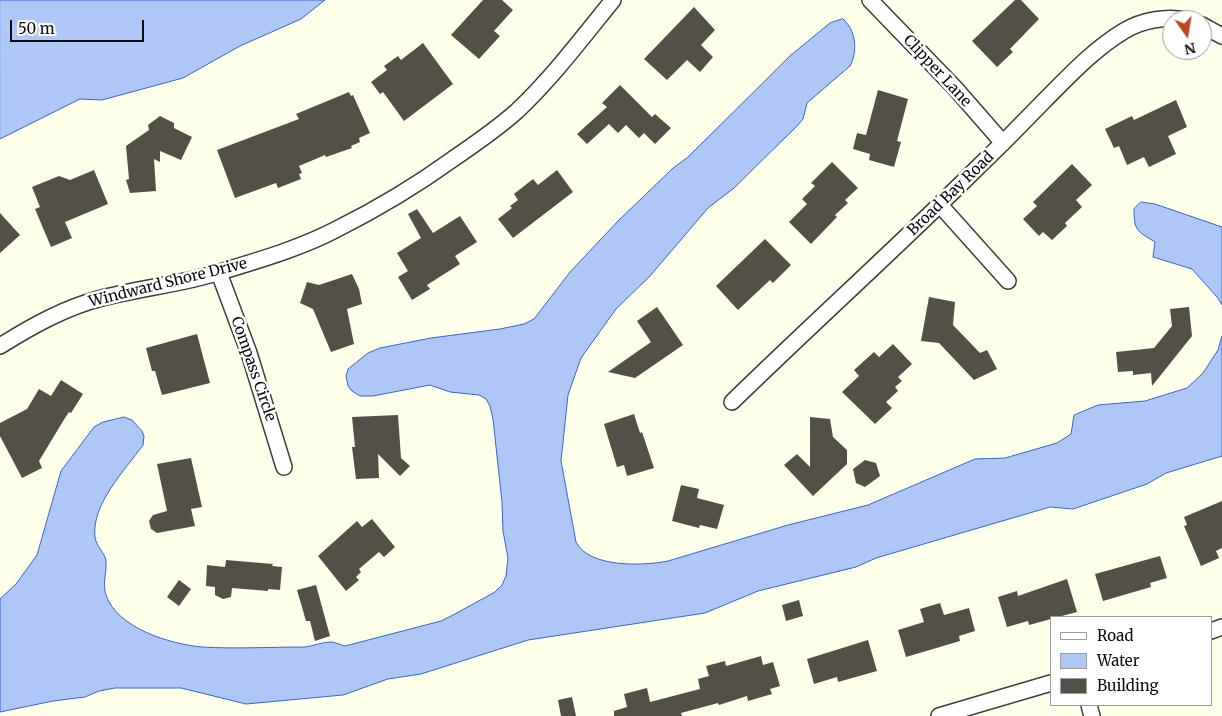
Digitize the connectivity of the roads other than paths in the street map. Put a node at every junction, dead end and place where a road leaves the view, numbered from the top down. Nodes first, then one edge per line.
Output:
1 (613, 0) edge
2 (870, 0) edge
3 (1162, 19) edge
4 (1003, 143) junction
5 (940, 205) junction
6 (218, 273) junction
7 (1008, 281) dead end
8 (0, 346) edge
9 (732, 402) dead end
10 (284, 467) dead end
11 (1050, 684) edge
12 (939, 716) edge

1 - 6 street, Windward Shore Drive
2 - 4 street, Clipper Lane
3 - 4 street, Broad Bay Road
4 - 5 street, Broad Bay Road
5 - 7 street
5 - 9 street, Broad Bay Road
6 - 8 street, Windward Shore Drive
6 - 10 street, Compass Circle
11 - 12 street

